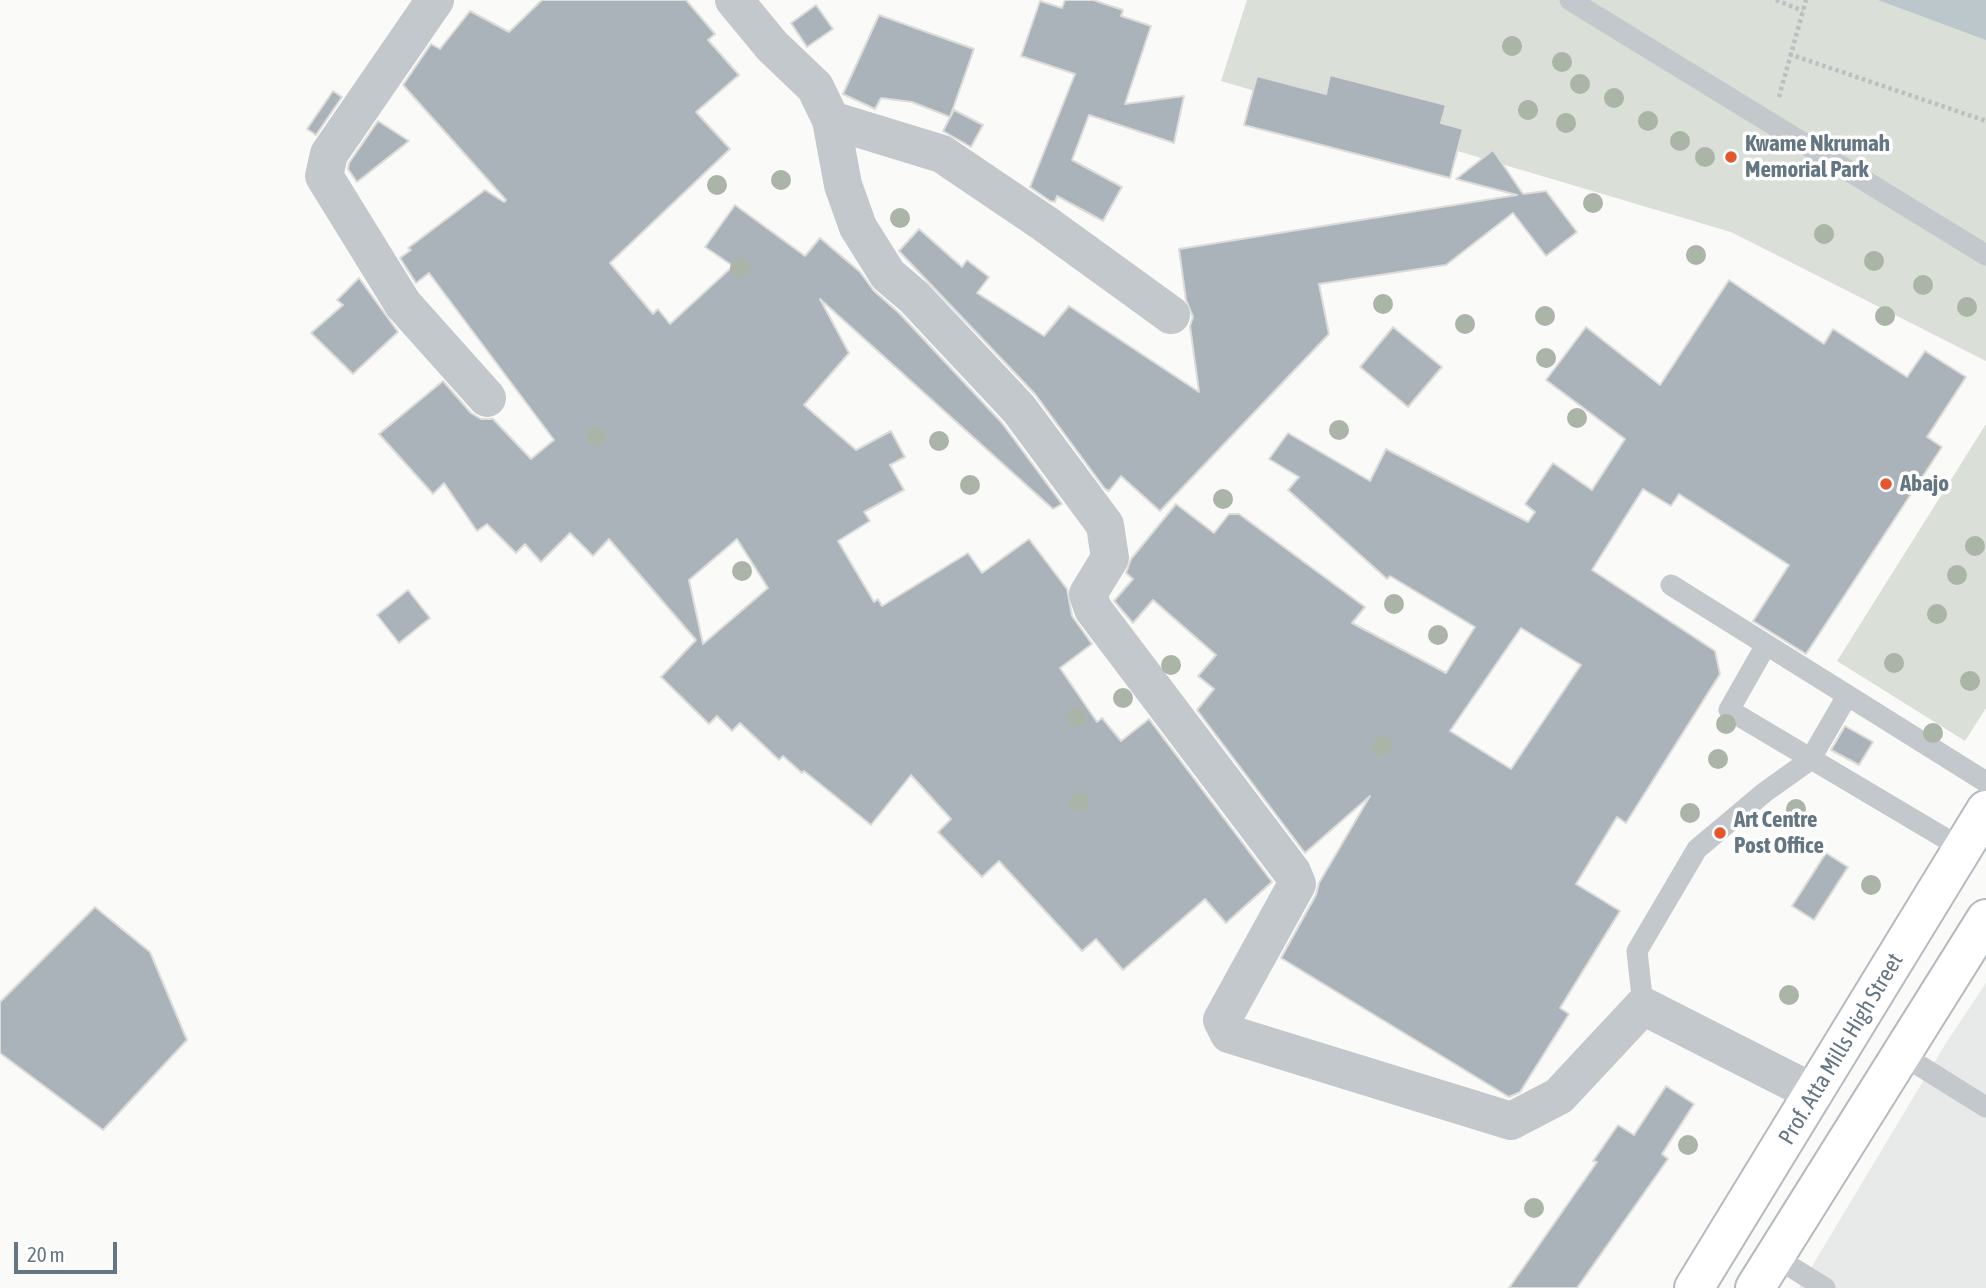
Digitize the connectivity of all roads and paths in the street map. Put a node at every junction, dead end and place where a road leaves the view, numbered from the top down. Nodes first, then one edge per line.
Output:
1 (435, 0) edge
2 (734, 0) edge
3 (1570, 0) edge
4 (1776, 0) edge
5 (1806, 0) edge
6 (1803, 11) junction
7 (1789, 54) junction
8 (831, 120) junction
9 (1986, 121) edge
10 (1773, 122) junction
11 (1986, 255) edge
12 (1171, 315) dead end
13 (487, 398) dead end
14 (1671, 585) dead end
15 (1766, 645) junction
16 (1847, 696) junction
17 (1810, 760) junction
18 (1986, 782) edge
19 (1986, 810) edge
20 (1963, 849) junction
21 (1986, 919) edge
22 (1643, 1006) junction
23 (1900, 1054) junction
24 (1814, 1093) junction
25 (1986, 1107) edge
26 (1765, 1272) edge
27 (1694, 1288) edge
28 (1825, 1288) edge

1 - 13 street
2 - 8 street
3 - 10 lane
4 - 6 path
5 - 6 path
6 - 7 path
7 - 9 path
7 - 10 path
8 - 12 street
8 - 22 street
10 - 11 lane
14 - 15 lane
15 - 16 lane
15 - 17 lane
16 - 17 lane
16 - 18 lane
17 - 20 lane
17 - 22 lane
19 - 20 main road, Prof. Atta Mills High Street
20 - 24 main road, Prof. Atta Mills High Street
21 - 23 main road
22 - 24 street
23 - 25 lane
23 - 26 main road
24 - 27 main road, Prof. Atta Mills High Street
26 - 28 lane

